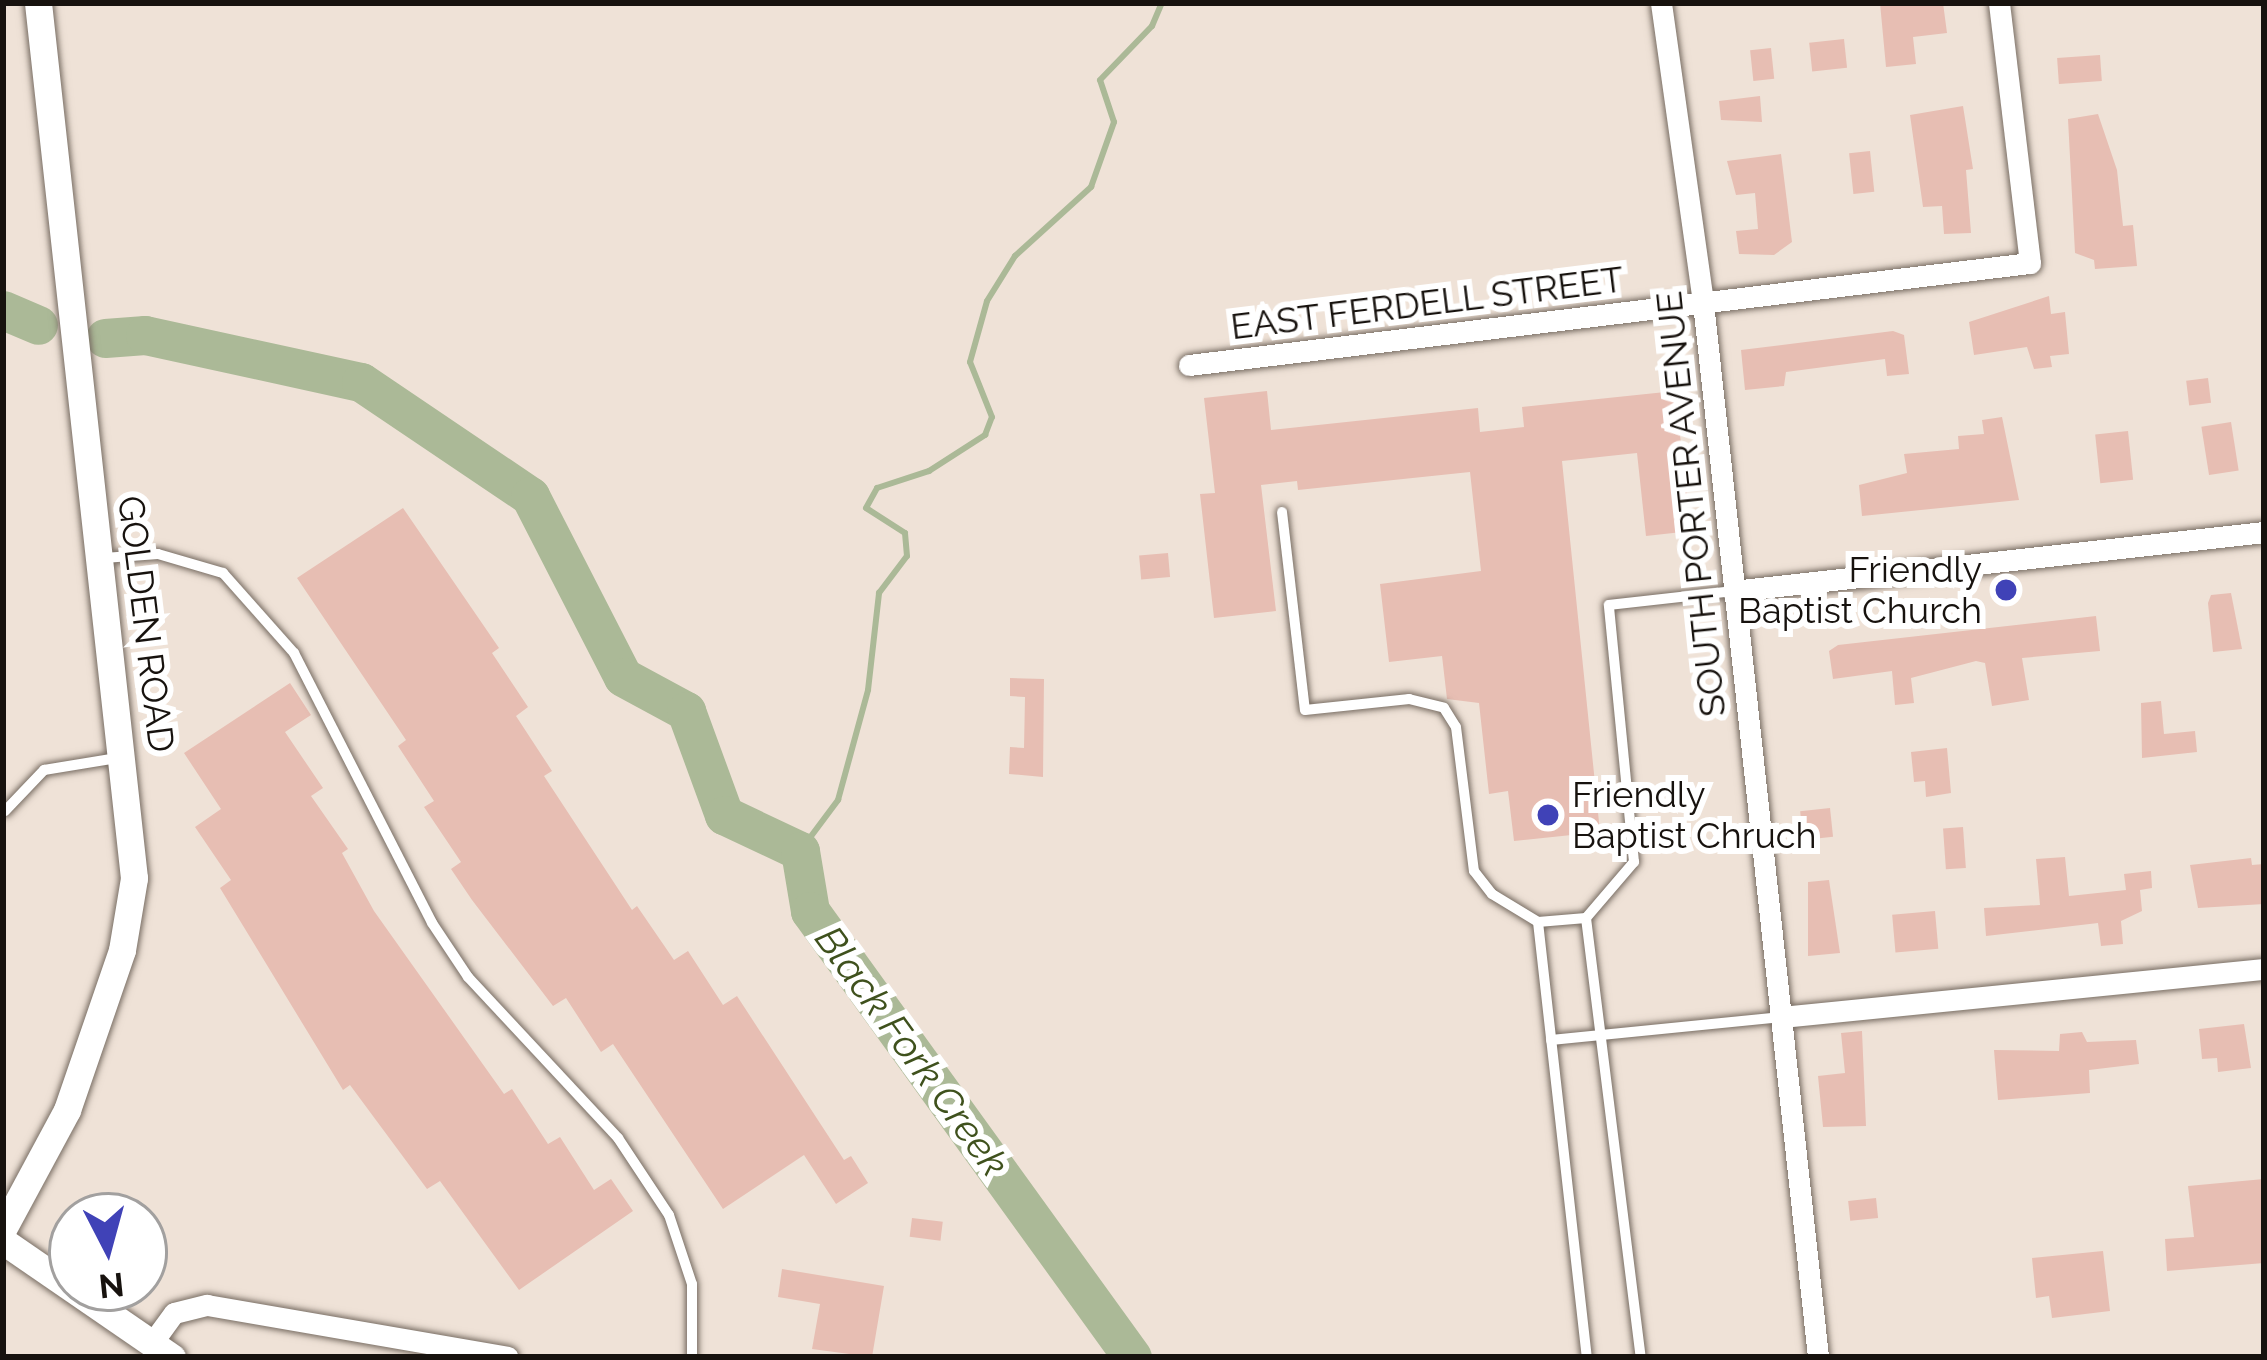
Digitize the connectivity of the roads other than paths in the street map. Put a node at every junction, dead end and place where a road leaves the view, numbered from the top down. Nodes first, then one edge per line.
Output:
1 (38, 3) edge
2 (1661, 3) edge
3 (1999, 3) edge
4 (1702, 303) junction
5 (1189, 365) dead end
6 (1282, 512) dead end
7 (2264, 532) edge
8 (100, 559) junction
9 (1733, 591) junction
10 (126, 757) junction
11 (5, 812) edge
12 (1586, 918) junction
13 (1538, 922) junction
14 (2264, 969) edge
15 (1782, 1017) junction
16 (1601, 1035) junction
17 (1551, 1040) junction
18 (3, 1229) edge
19 (3, 1241) edge
20 (162, 1350) edge
21 (508, 1357) edge
22 (692, 1357) edge
23 (1587, 1357) edge
24 (1641, 1357) edge
25 (1818, 1357) edge

1 - 8 street, GOLDEN ROAD
2 - 4 street, SOUTH PORTER AVENUE
3 - 4 street, EAST FERDELL STREET
4 - 5 street, EAST FERDELL STREET
4 - 9 street, SOUTH PORTER AVENUE
6 - 13 lane
7 - 9 street
8 - 10 street, GOLDEN ROAD
8 - 22 lane
9 - 12 lane
9 - 15 street, SOUTH PORTER AVENUE
10 - 11 lane
10 - 18 street, GOLDEN ROAD
12 - 13 lane
12 - 16 lane
13 - 17 lane
14 - 15 street
15 - 16 lane
15 - 25 street, SOUTH PORTER AVENUE
16 - 17 lane
16 - 24 lane
17 - 23 lane
19 - 20 street
20 - 21 street

